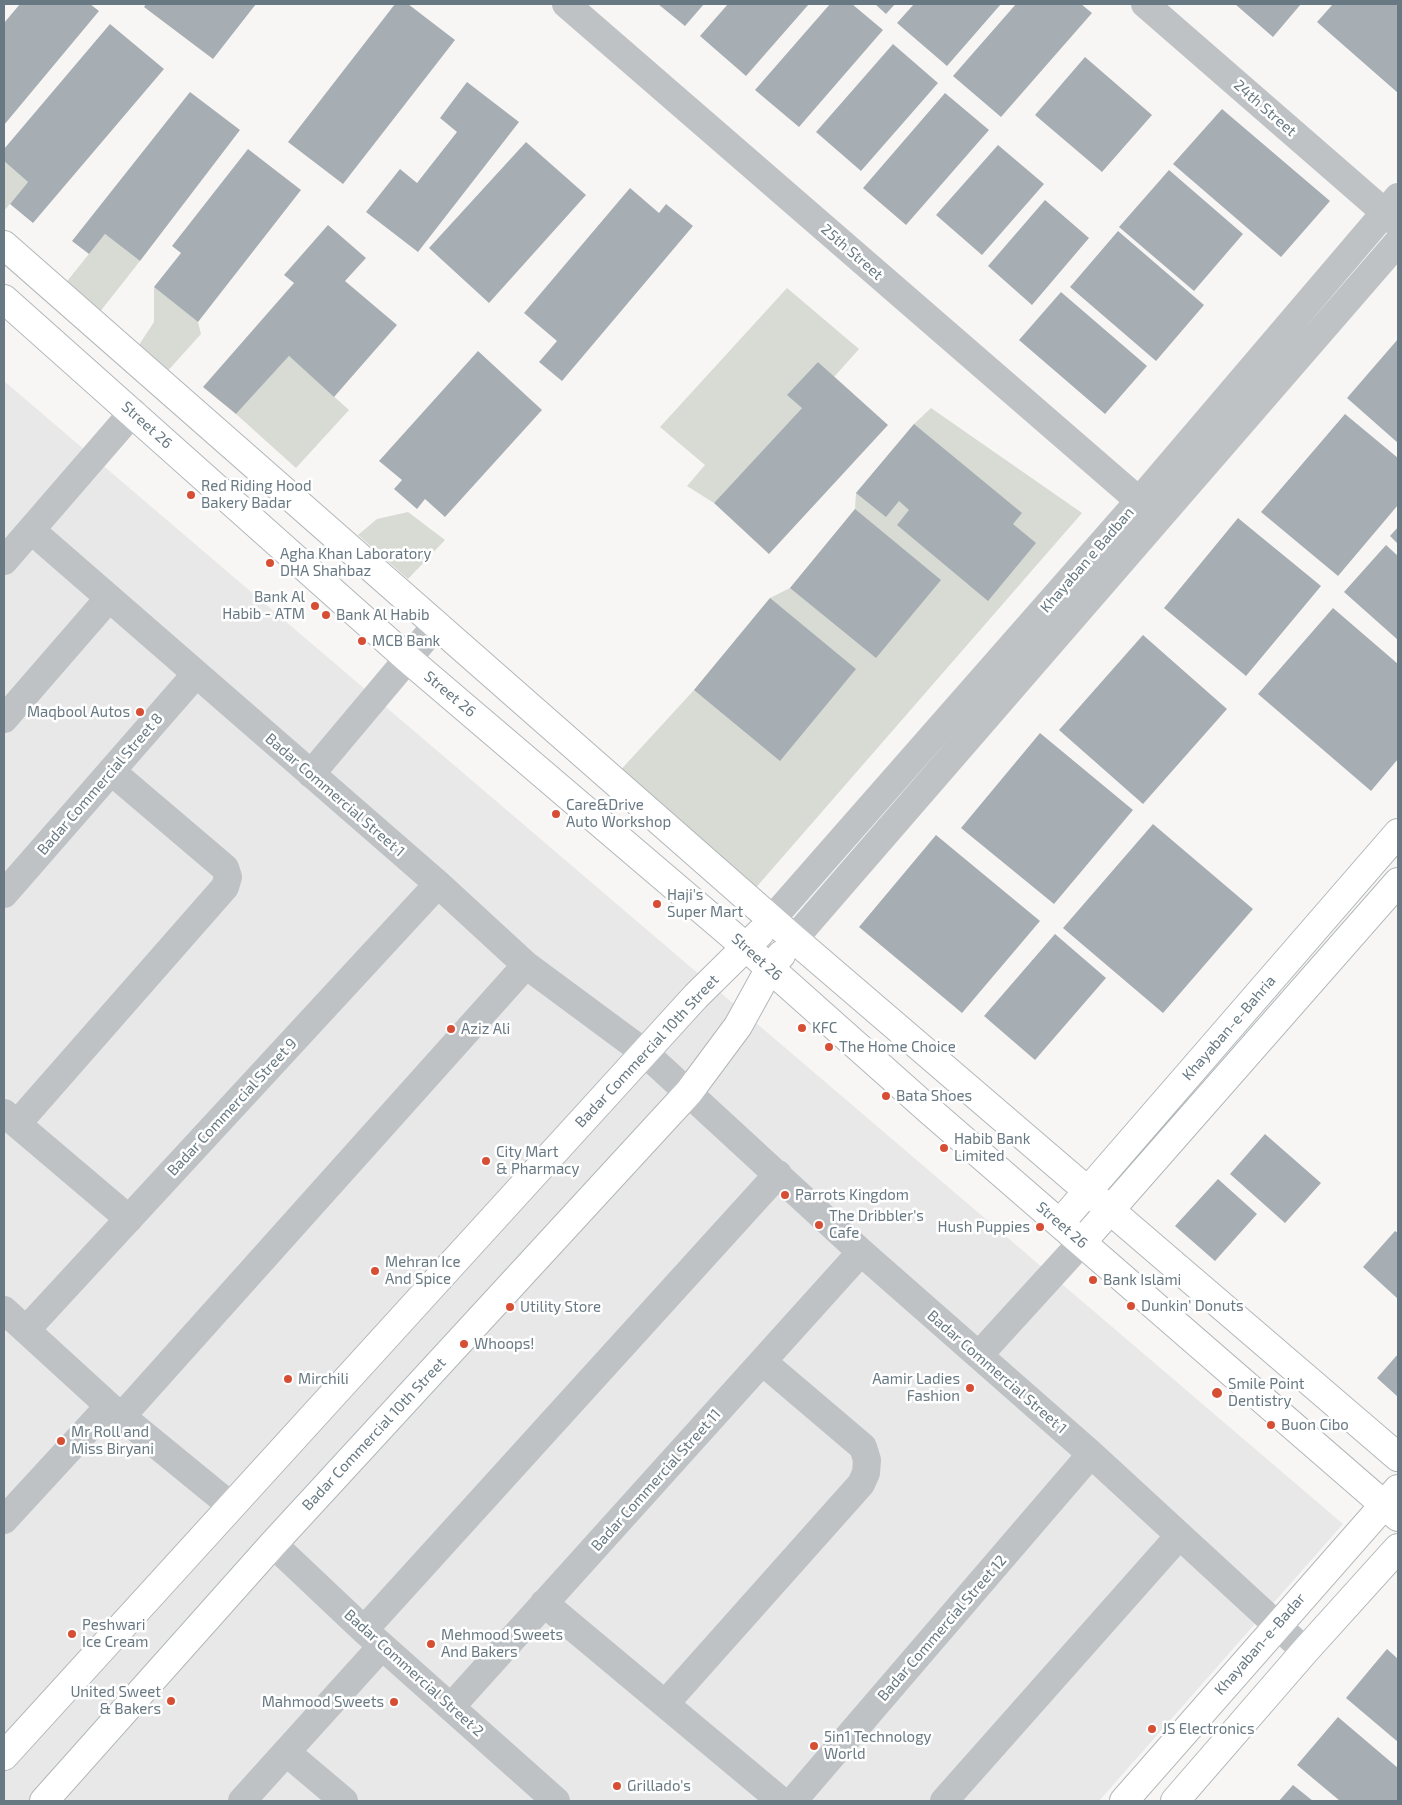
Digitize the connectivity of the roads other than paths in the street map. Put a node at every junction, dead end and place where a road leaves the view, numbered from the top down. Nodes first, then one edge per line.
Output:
1 (566, 4) edge
2 (1144, 4) edge
3 (1394, 211) edge
4 (1398, 242) edge
5 (4, 245) edge
6 (4, 299) edge
7 (133, 412) junction
8 (1139, 501) junction
9 (1160, 518) junction
10 (31, 530) junction
11 (4, 561) edge
12 (109, 598) junction
13 (437, 624) junction
14 (408, 659) junction
15 (196, 674) junction
16 (4, 719) edge
17 (111, 771) junction
18 (311, 774) junction
19 (1398, 833) edge
20 (1398, 882) edge
21 (438, 884) junction
22 (4, 894) edge
23 (772, 919) junction
24 (794, 939) junction
25 (747, 948) junction
26 (526, 965) junction
27 (770, 968) junction
28 (644, 1053) junction
29 (689, 1092) junction
30 (10, 1119) edge
31 (778, 1174) junction
32 (1088, 1192) junction
33 (1109, 1210) junction
34 (128, 1219) junction
35 (1060, 1223) junction
36 (1082, 1242) junction
37 (861, 1252) junction
38 (4, 1310) edge
39 (26, 1330) junction
40 (978, 1355) junction
41 (763, 1362) junction
42 (115, 1411) junction
43 (1091, 1454) junction
44 (1398, 1457) edge
45 (10, 1502) edge
46 (1393, 1504) edge
47 (230, 1506) junction
48 (1179, 1536) junction
49 (273, 1544) junction
50 (1398, 1548) edge
51 (544, 1603) junction
52 (1277, 1625) junction
53 (373, 1638) junction
54 (1305, 1651) junction
55 (665, 1704) junction
56 (451, 1707) junction
57 (286, 1752) junction
58 (4, 1756) edge
59 (44, 1801) edge
60 (242, 1801) edge
61 (344, 1801) edge
62 (556, 1801) edge
63 (781, 1801) edge
64 (793, 1801) edge
65 (944, 1801) edge
66 (1125, 1801) edge
67 (1175, 1801) edge

1 - 8 street, 25th Street
2 - 3 street, 24th Street
3 - 8 street, Khayaban e Badban
4 - 9 street, Khayaban e Badban
5 - 13 main road
6 - 7 main road, Street 26
7 - 10 street
7 - 14 main road, Street 26
8 - 9 street, 25th Street
8 - 23 street, Khayaban e Badban
9 - 24 street, Khayaban e Badban
10 - 11 street
10 - 12 street, Badar Commercial Street 1
12 - 15 street, Badar Commercial Street 1
12 - 16 street
13 - 14 street
13 - 23 main road
14 - 18 street
14 - 25 main road, Street 26
15 - 17 street, Badar Commercial Street 8
15 - 18 street, Badar Commercial Street 1
17 - 22 street, Badar Commercial Street 8
17 - 30 street
18 - 21 street, Badar Commercial Street 1
19 - 32 main road, Khayaban-e-Bahria
20 - 33 main road, Khayaban-e-Bahria
21 - 26 street, Badar Commercial Street 1
21 - 34 street, Badar Commercial Street 9
23 - 24 main road
23 - 25 main road, Badar Commercial 10th Street
24 - 27 main road, Badar Commercial 10th Street
24 - 32 main road
25 - 27 main road, Street 26
25 - 28 main road, Badar Commercial 10th Street
26 - 28 street, Badar Commercial Street 1
26 - 42 street
27 - 29 main road, Badar Commercial 10th Street
27 - 35 main road, Street 26
28 - 29 street, Badar Commercial Street 1
28 - 47 main road, Badar Commercial 10th Street
29 - 31 street, Badar Commercial Street 1
29 - 49 main road, Badar Commercial 10th Street
30 - 34 street
31 - 37 street, Badar Commercial Street 1
31 - 53 street
32 - 33 main road
32 - 35 main road, Khayaban-e-Bahria
33 - 36 main road, Khayaban-e-Bahria
33 - 44 main road
34 - 39 street, Badar Commercial Street 9
35 - 36 main road, Street 26
36 - 40 street
36 - 46 main road, Street 26
37 - 40 street, Badar Commercial Street 1
37 - 41 street, Badar Commercial Street 11
38 - 39 street
39 - 42 street
40 - 43 street, Badar Commercial Street 1
41 - 51 street, Badar Commercial Street 11
41 - 55 street
42 - 45 street
42 - 47 street
43 - 48 street, Badar Commercial Street 1
43 - 64 street, Badar Commercial Street 12
46 - 52 main road, Khayaban-e-Badar
47 - 58 main road, Badar Commercial 10th Street
48 - 52 street, Badar Commercial Street 1
48 - 65 street
49 - 53 street, Badar Commercial Street 2
49 - 59 main road, Badar Commercial 10th Street
50 - 54 main road
51 - 55 street
51 - 56 street, Badar Commercial Street 11
52 - 54 street, Badar Commercial Street 1
52 - 66 main road, Khayaban-e-Badar
53 - 56 street, Badar Commercial Street 2
53 - 57 street
54 - 67 main road
55 - 63 street
56 - 62 street, Badar Commercial Street 2
57 - 60 street
57 - 61 street

